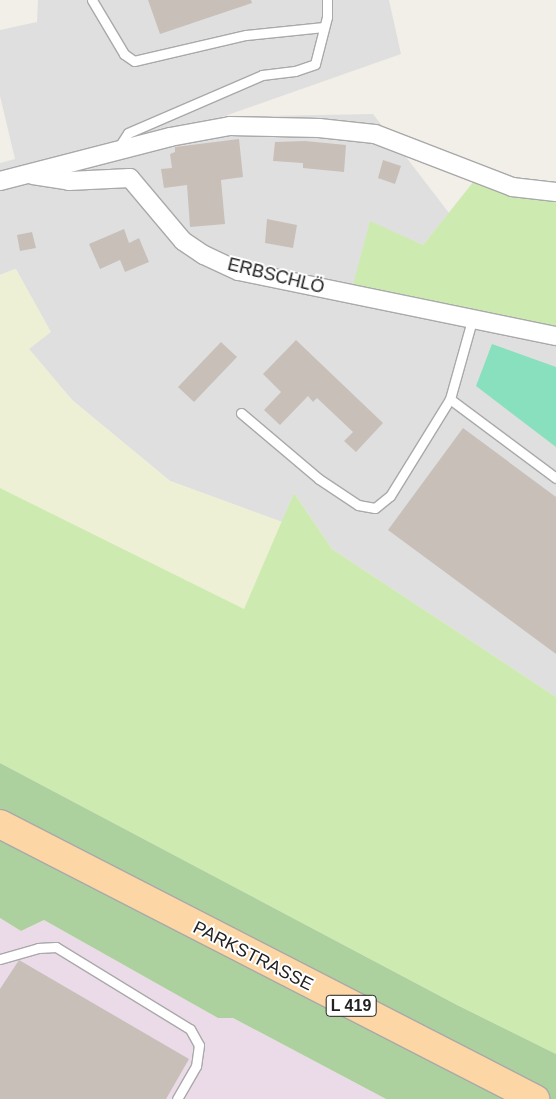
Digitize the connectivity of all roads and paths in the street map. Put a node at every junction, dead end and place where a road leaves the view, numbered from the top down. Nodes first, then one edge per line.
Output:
1 (92, 0) edge
2 (326, 0) edge
3 (324, 27) junction
4 (117, 150) junction
5 (27, 173) junction
6 (0, 181) edge
7 (556, 192) edge
8 (472, 320) junction
9 (556, 336) edge
10 (450, 400) junction
11 (241, 413) dead end
12 (556, 478) edge
13 (0, 824) edge
14 (0, 959) edge
15 (177, 1099) edge
16 (535, 1099) edge

1 - 3 lane
2 - 3 lane
3 - 4 lane
4 - 5 street, ERBSCHLÖ
4 - 7 street, ERBSCHLÖ
5 - 6 street, ERBSCHLÖ
5 - 8 street, ERBSCHLÖ
8 - 9 street, ERBSCHLÖ
8 - 10 lane
10 - 11 lane
10 - 12 lane
13 - 16 main road, PARKSTRASSE / L 419
14 - 15 lane

